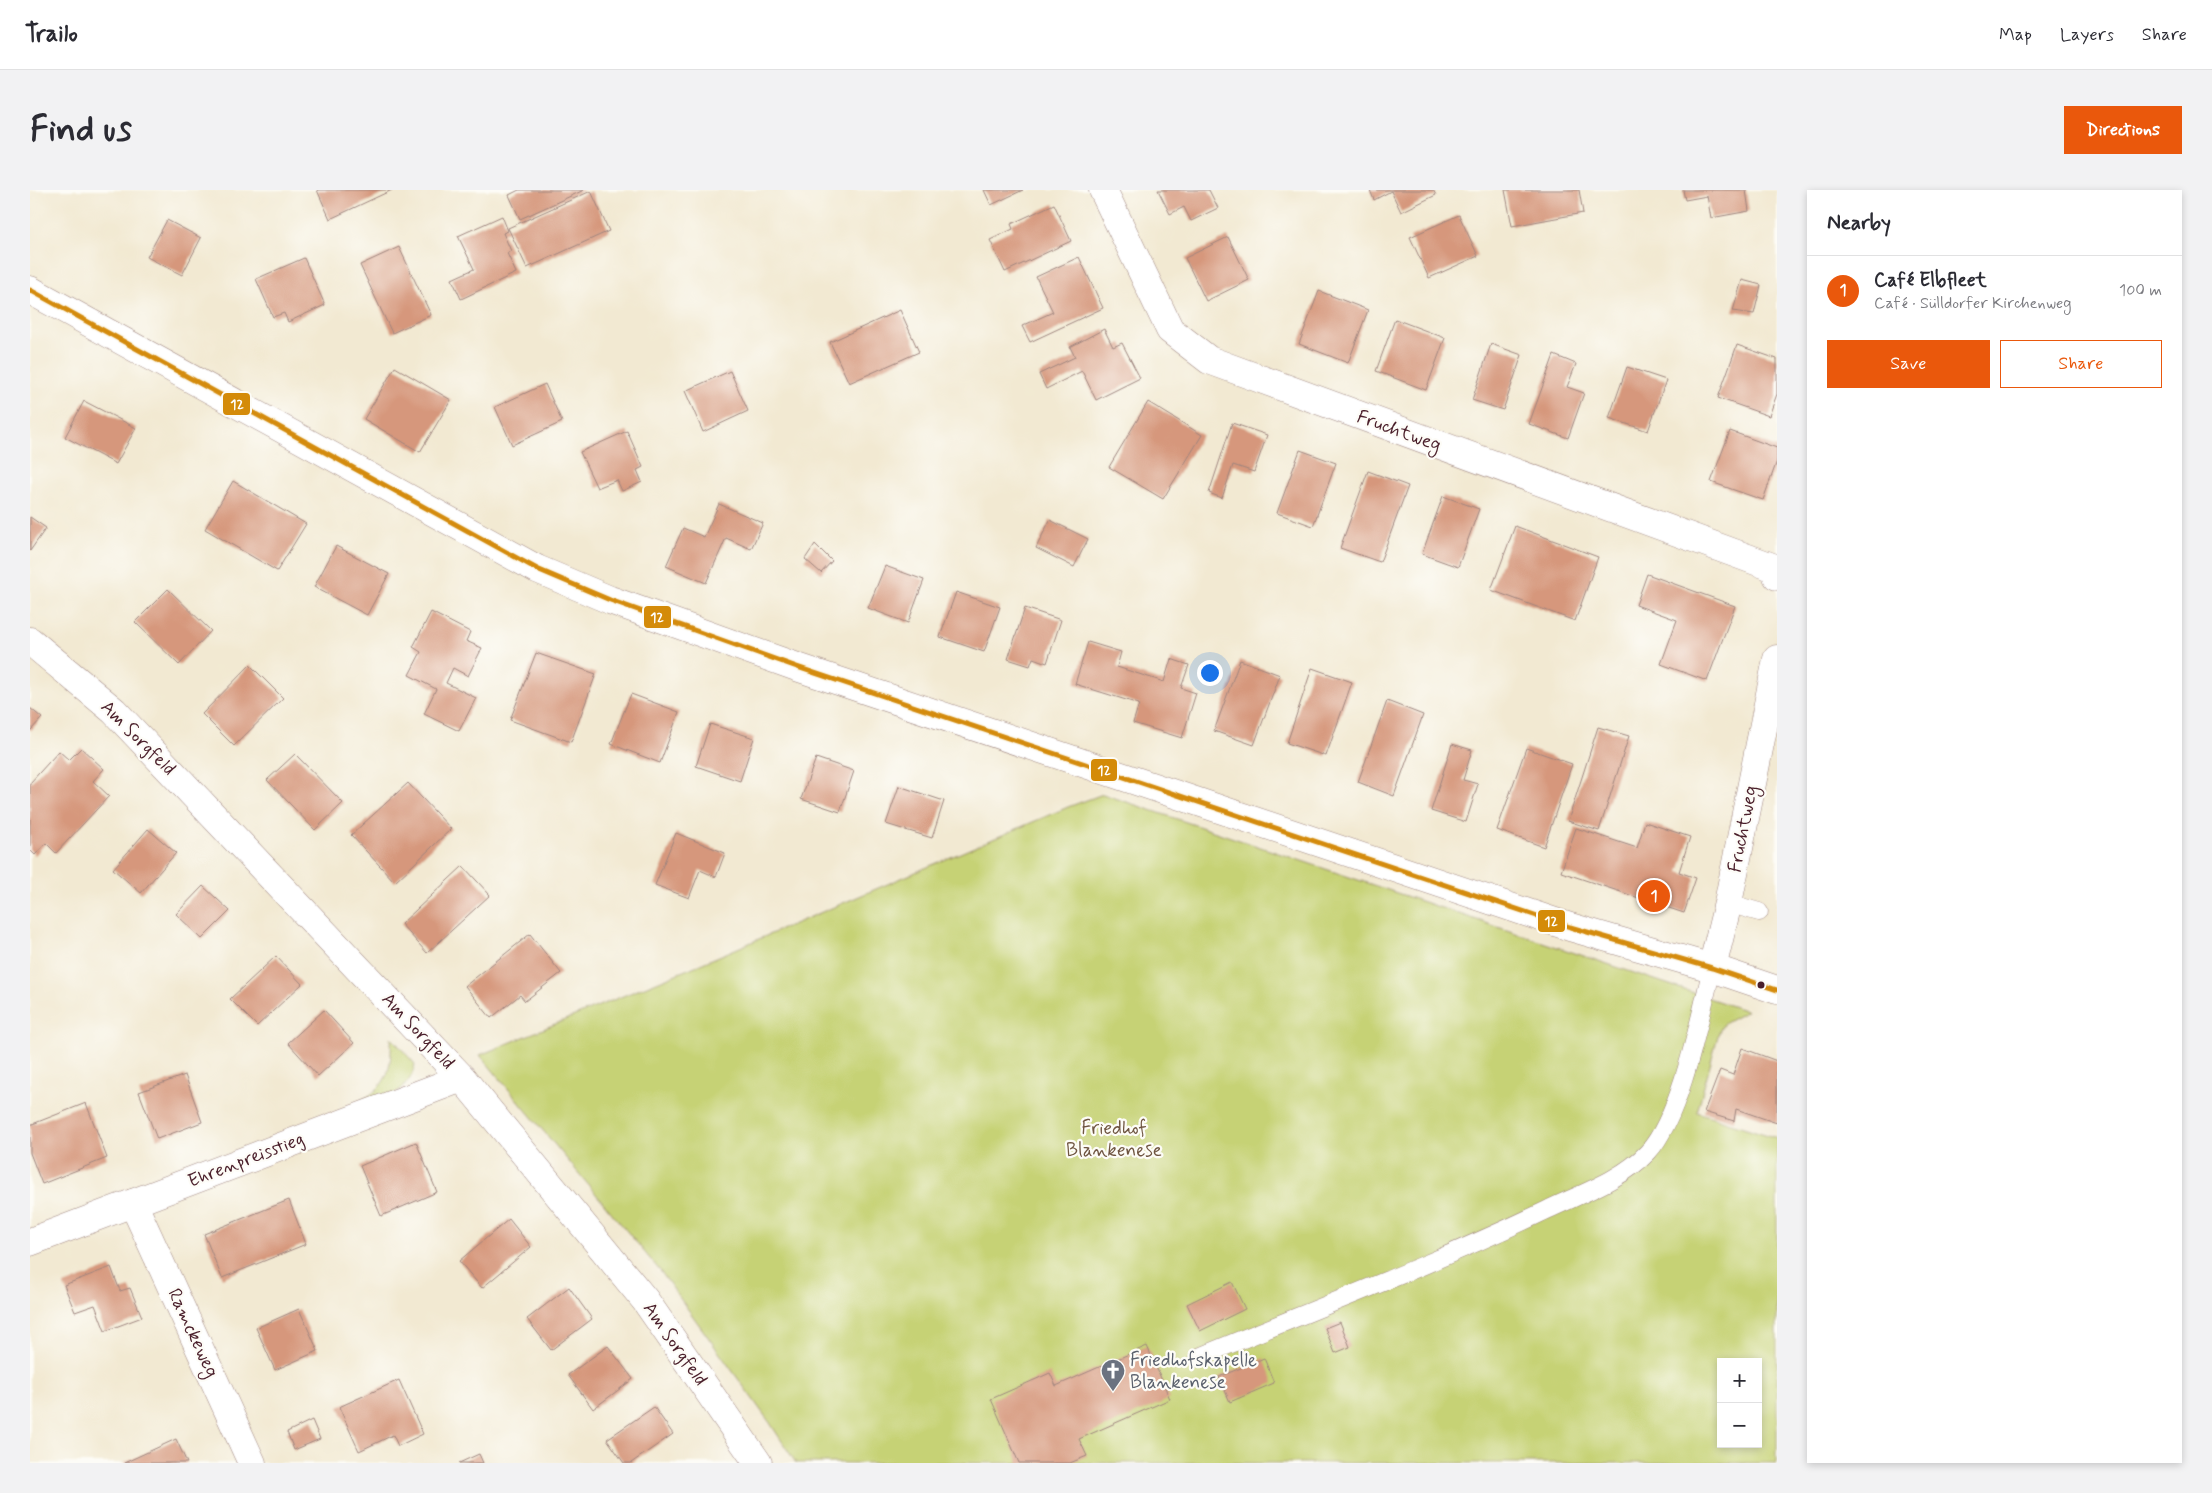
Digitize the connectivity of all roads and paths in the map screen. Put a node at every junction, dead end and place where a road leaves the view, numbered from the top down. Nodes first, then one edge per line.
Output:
1 (1103, 190) edge
2 (30, 290) edge
3 (1777, 576) edge
4 (30, 641) edge
5 (1777, 659) edge
6 (1728, 903) junction
7 (1759, 912) dead end
8 (1712, 968) junction
9 (1777, 990) edge
10 (462, 1078) junction
11 (133, 1203) junction
12 (30, 1242) edge
13 (1199, 1357) dead end
14 (252, 1463) edge
15 (758, 1463) edge

1 - 3 street, Fruchtweg
2 - 8 street
4 - 10 street, Am Sorgfeld
5 - 6 street, Fruchtweg
6 - 7 lane
6 - 8 street, Fruchtweg
8 - 9 street
8 - 13 lane
10 - 11 street, Ehrenpreisstieg
10 - 15 street, Am Sorgfeld
11 - 12 street, Ehrenpreisstieg
11 - 14 street, Ramckeweg

